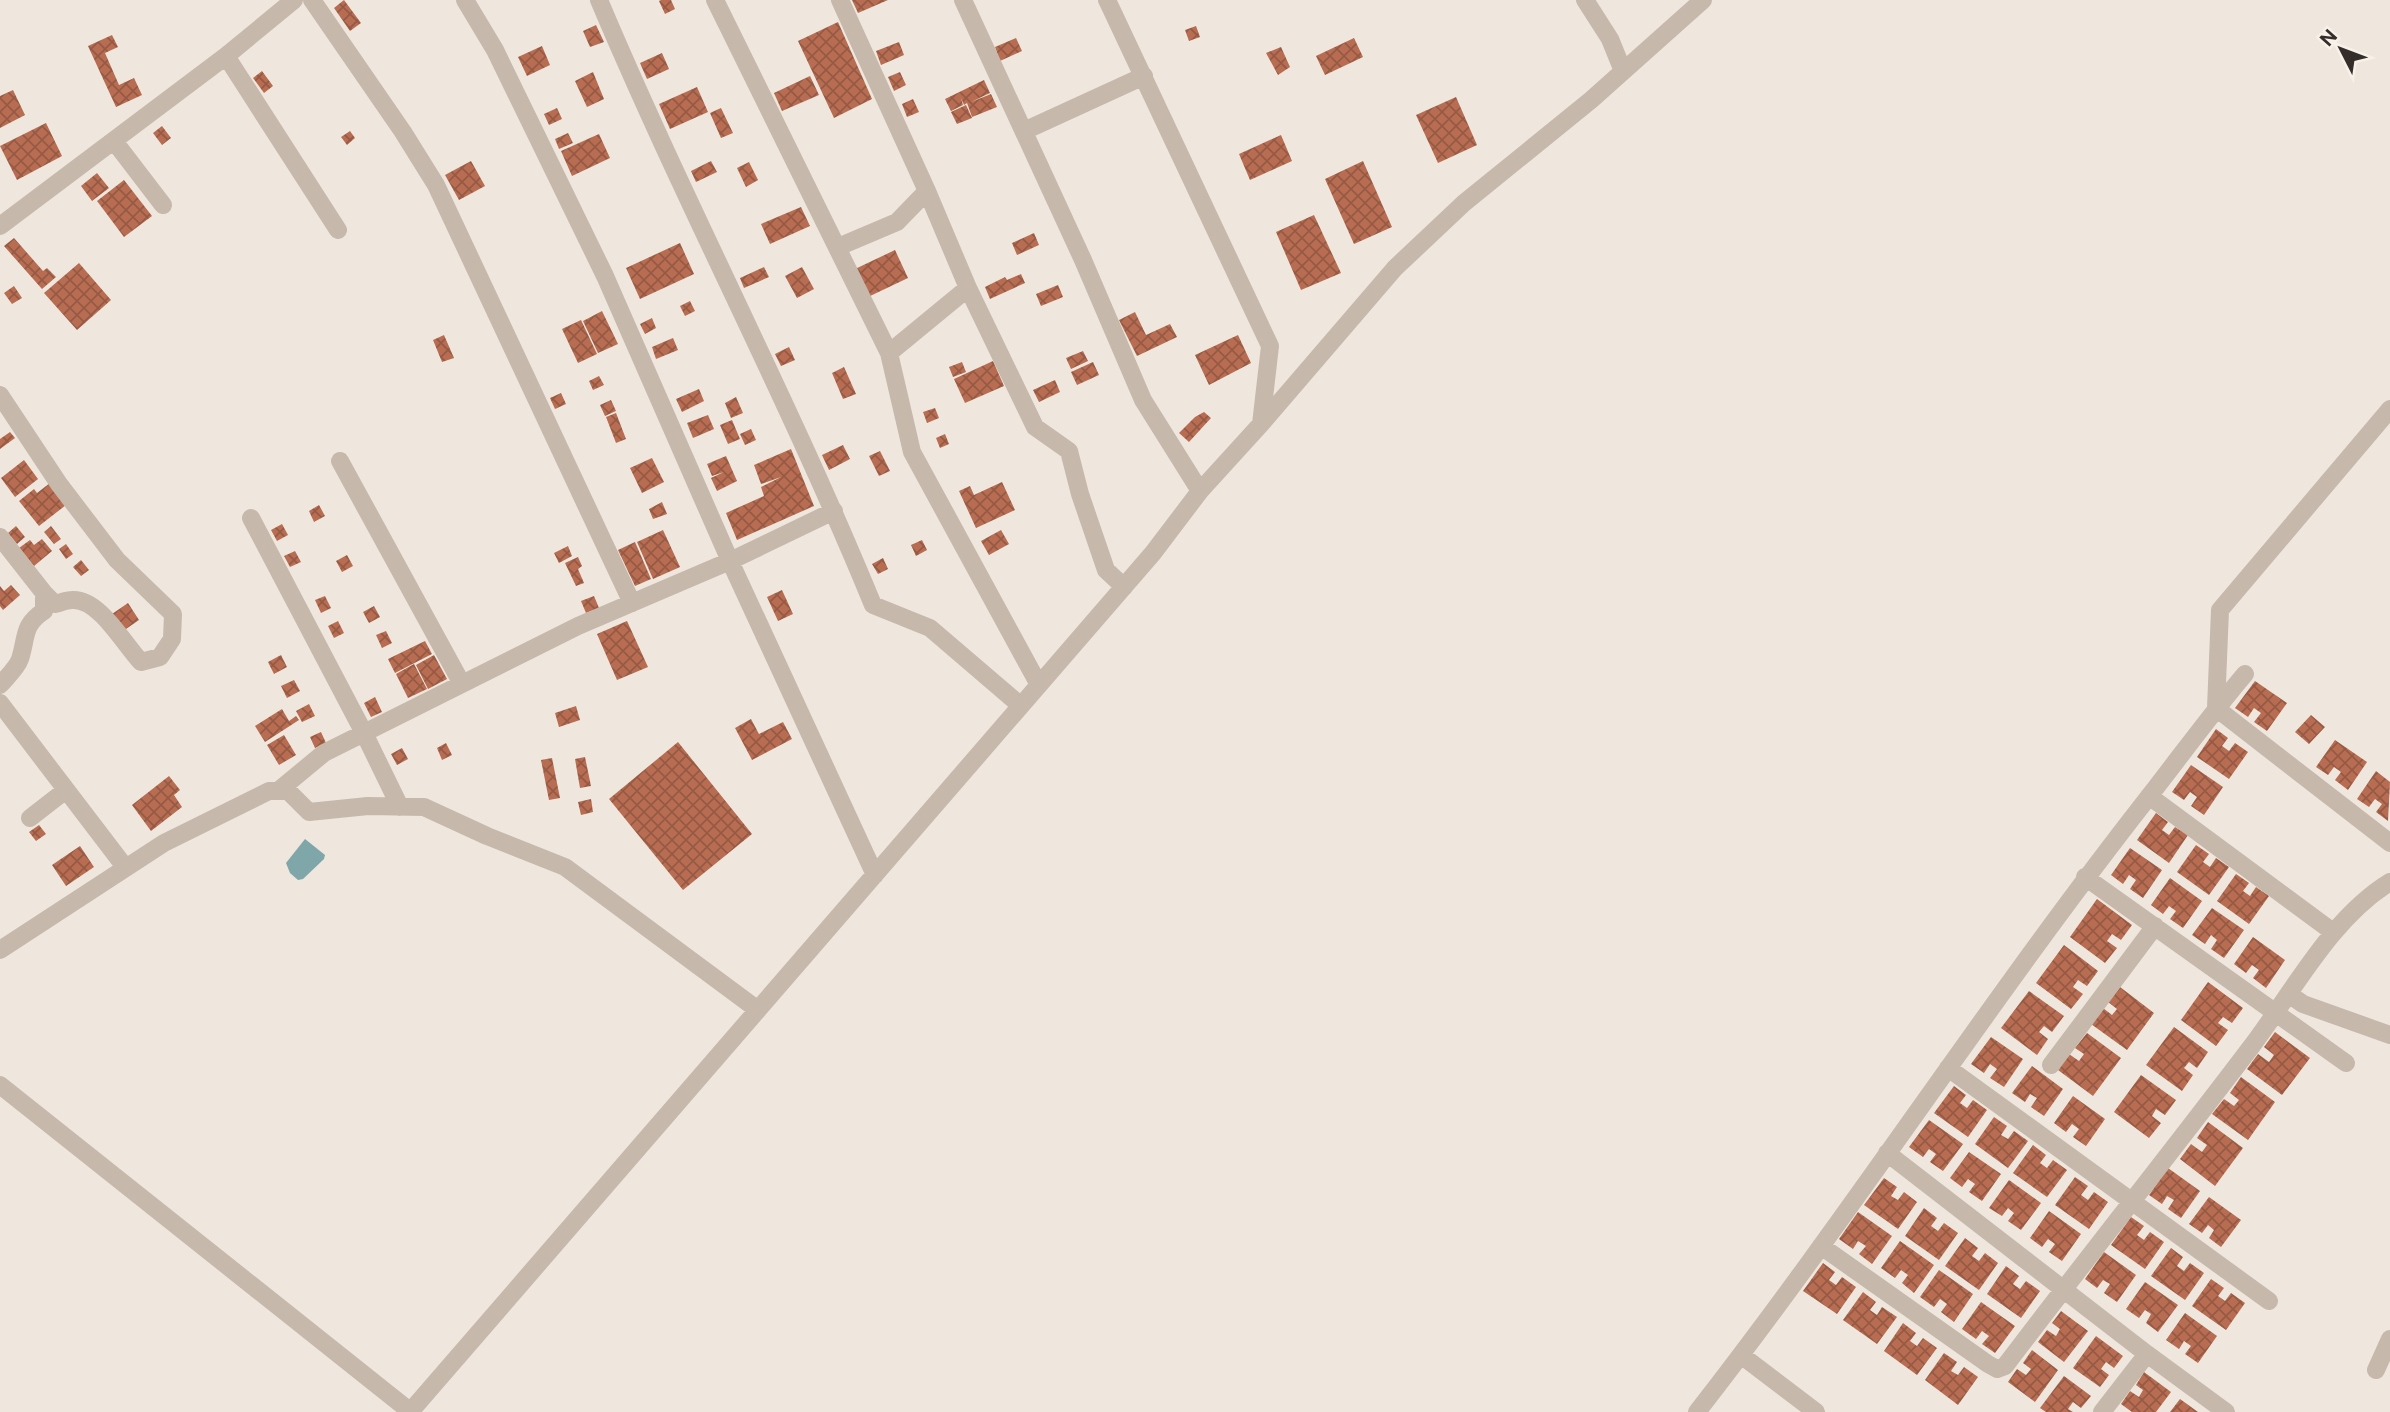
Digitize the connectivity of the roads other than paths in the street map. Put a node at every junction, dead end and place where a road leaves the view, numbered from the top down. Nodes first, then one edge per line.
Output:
1 (294, 0) edge
2 (312, 0) edge
3 (466, 0) edge
4 (600, 0) edge
5 (715, 0) edge
6 (840, 0) edge
7 (963, 0) edge
8 (1107, 0) edge
9 (1585, 0) edge
10 (1703, 0) edge
11 (226, 56) junction
12 (1623, 71) junction
13 (1144, 76) junction
14 (1024, 131) junction
15 (114, 141) junction
16 (927, 191) junction
17 (163, 205) dead end
18 (0, 226) edge
19 (338, 230) dead end
20 (838, 247) junction
21 (968, 288) junction
22 (889, 353) junction
23 (0, 395) edge
24 (2390, 409) edge
25 (1261, 425) junction
26 (340, 461) dead end
27 (1200, 491) junction
28 (834, 511) junction
29 (251, 518) dead end
30 (0, 537) edge
31 (730, 561) junction
32 (1124, 587) junction
33 (44, 593) junction
34 (632, 603) junction
35 (2245, 674) dead end
36 (462, 684) junction
37 (0, 685) edge
38 (1039, 685) junction
39 (0, 703) edge
40 (1021, 706) junction
41 (2216, 708) junction
42 (364, 733) junction
43 (66, 790) junction
44 (278, 792) junction
45 (2149, 796) junction
46 (401, 807) junction
47 (30, 818) dead end
48 (2390, 843) edge
49 (125, 867) junction
50 (875, 875) junction
51 (2085, 877) junction
52 (2390, 882) edge
53 (2155, 926) junction
54 (2333, 932) junction
55 (0, 950) edge
56 (2290, 995) junction
57 (758, 1010) junction
58 (2277, 1013) junction
59 (2390, 1035) edge
60 (2346, 1063) dead end
61 (2050, 1065) dead end
62 (1948, 1068) junction
63 (0, 1085) edge
64 (1888, 1153) junction
65 (2133, 1202) junction
66 (1821, 1246) junction
67 (2064, 1288) junction
68 (2269, 1301) dead end
69 (2390, 1339) edge
70 (2147, 1354) junction
71 (1741, 1355) junction
72 (2376, 1370) dead end
73 (411, 1412) edge
74 (1697, 1412) edge
75 (1816, 1412) edge
76 (2102, 1412) edge
77 (2226, 1412) edge

1 - 11 street
2 - 34 street
3 - 31 street
4 - 28 street
5 - 20 street
6 - 16 street
7 - 14 street
8 - 13 street
9 - 12 street
10 - 12 street
11 - 15 street
11 - 19 street
12 - 25 street
13 - 14 street
13 - 25 street
14 - 27 street
15 - 17 street
15 - 18 street
16 - 20 street
16 - 21 street
20 - 22 street
21 - 22 street
21 - 32 street
22 - 38 street
23 - 33 street
24 - 41 street
25 - 27 street
26 - 36 street
27 - 32 street
28 - 31 street
28 - 40 street
29 - 42 street
30 - 33 street
31 - 34 street
31 - 50 street
32 - 38 street
33 - 37 street
34 - 36 street
35 - 41 street
36 - 42 street
38 - 40 street
39 - 43 street
40 - 50 street
41 - 45 street
41 - 48 street
42 - 44 street
42 - 46 street
43 - 47 street
43 - 49 street
44 - 46 street
44 - 49 street
45 - 51 street
45 - 54 street
46 - 57 street
49 - 55 street
50 - 57 street
51 - 53 street
51 - 62 street
52 - 54 street
53 - 58 street
53 - 61 street
54 - 56 street
56 - 58 street
56 - 59 street
57 - 73 street
58 - 60 street
58 - 65 street
62 - 64 street
62 - 65 street
63 - 73 street
64 - 66 street
64 - 67 street
65 - 67 street
65 - 68 street
66 - 67 street
66 - 71 street
67 - 70 street
69 - 72 street
70 - 76 street
70 - 77 street
71 - 74 street
71 - 75 street

